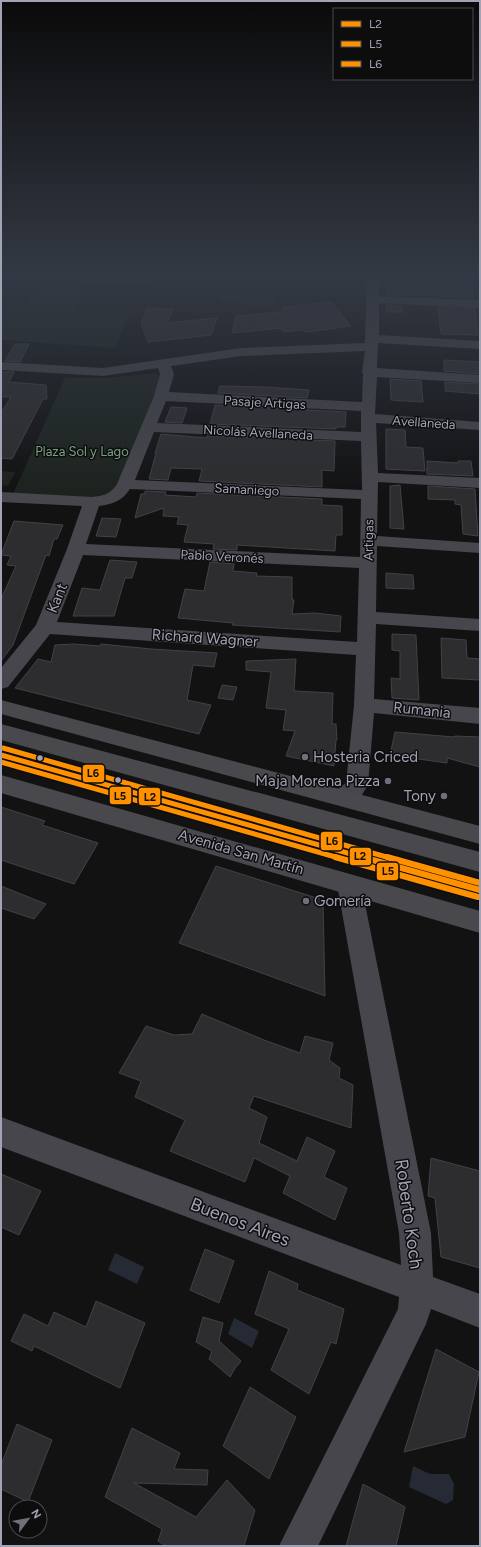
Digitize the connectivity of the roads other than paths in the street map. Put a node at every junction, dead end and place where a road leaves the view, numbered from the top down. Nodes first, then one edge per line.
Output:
1 (353, 349) edge
2 (371, 349) edge
3 (1, 366) edge
4 (165, 367) junction
5 (1, 372) edge
6 (369, 372) junction
7 (480, 379) edge
8 (161, 396) junction
9 (368, 413) junction
10 (480, 426) edge
11 (149, 427) junction
12 (368, 437) junction
13 (370, 477) junction
14 (480, 483) edge
15 (125, 484) junction
16 (370, 495) junction
17 (1, 497) edge
18 (92, 502) junction
19 (368, 540) junction
20 (480, 548) edge
21 (76, 549) junction
22 (368, 563) junction
23 (367, 616) junction
24 (480, 625) edge
25 (45, 628) junction
26 (365, 649) junction
27 (1, 682) edge
28 (364, 704) junction
29 (1, 706) edge
30 (480, 716) edge
31 (1, 732) edge
32 (1, 755) edge
33 (1, 784) edge
34 (194, 809) junction
35 (331, 811) junction
36 (480, 835) edge
37 (346, 851) junction
38 (480, 862) edge
39 (349, 884) junction
40 (480, 890) edge
41 (480, 922) edge
42 (1, 1132) edge
43 (417, 1288) junction
44 (480, 1311) edge
45 (298, 1546) edge

1 - 4 street
2 - 6 street, Artigas
3 - 4 street
4 - 5 street
4 - 8 street
6 - 7 street
6 - 9 street, Artigas
8 - 9 street, Pasaje Artigas
8 - 11 street
9 - 10 street, Avellaneda
9 - 12 street, Artigas
11 - 12 street, Nicolás Avellaneda
11 - 15 street
12 - 13 street, Artigas
13 - 14 street
13 - 16 street, Artigas
15 - 16 street, Samaniego
15 - 18 street
16 - 19 street, Artigas
17 - 18 street
18 - 21 street, Kant
19 - 20 street
19 - 22 street, Artigas
21 - 22 street, Pablo Veronés
21 - 25 street, Kant
22 - 23 street, Artigas
23 - 24 street
23 - 26 street, Artigas
25 - 26 street, Richard Wagner
25 - 27 street, Kant
26 - 28 street, Artigas
28 - 30 street, Rumania
28 - 35 street, Artigas
29 - 35 main road
31 - 35 main road
32 - 34 main road
33 - 39 main road, Avenida San Martín
34 - 35 main road
34 - 37 main road
35 - 36 main road
35 - 37 main road
35 - 38 main road
37 - 39 main road
37 - 40 main road
39 - 41 main road, Avenida San Martín
39 - 43 street, Roberto Koch
42 - 43 street, Buenos Aires
43 - 44 street, Buenos Aires
43 - 45 street, Roberto Koch

